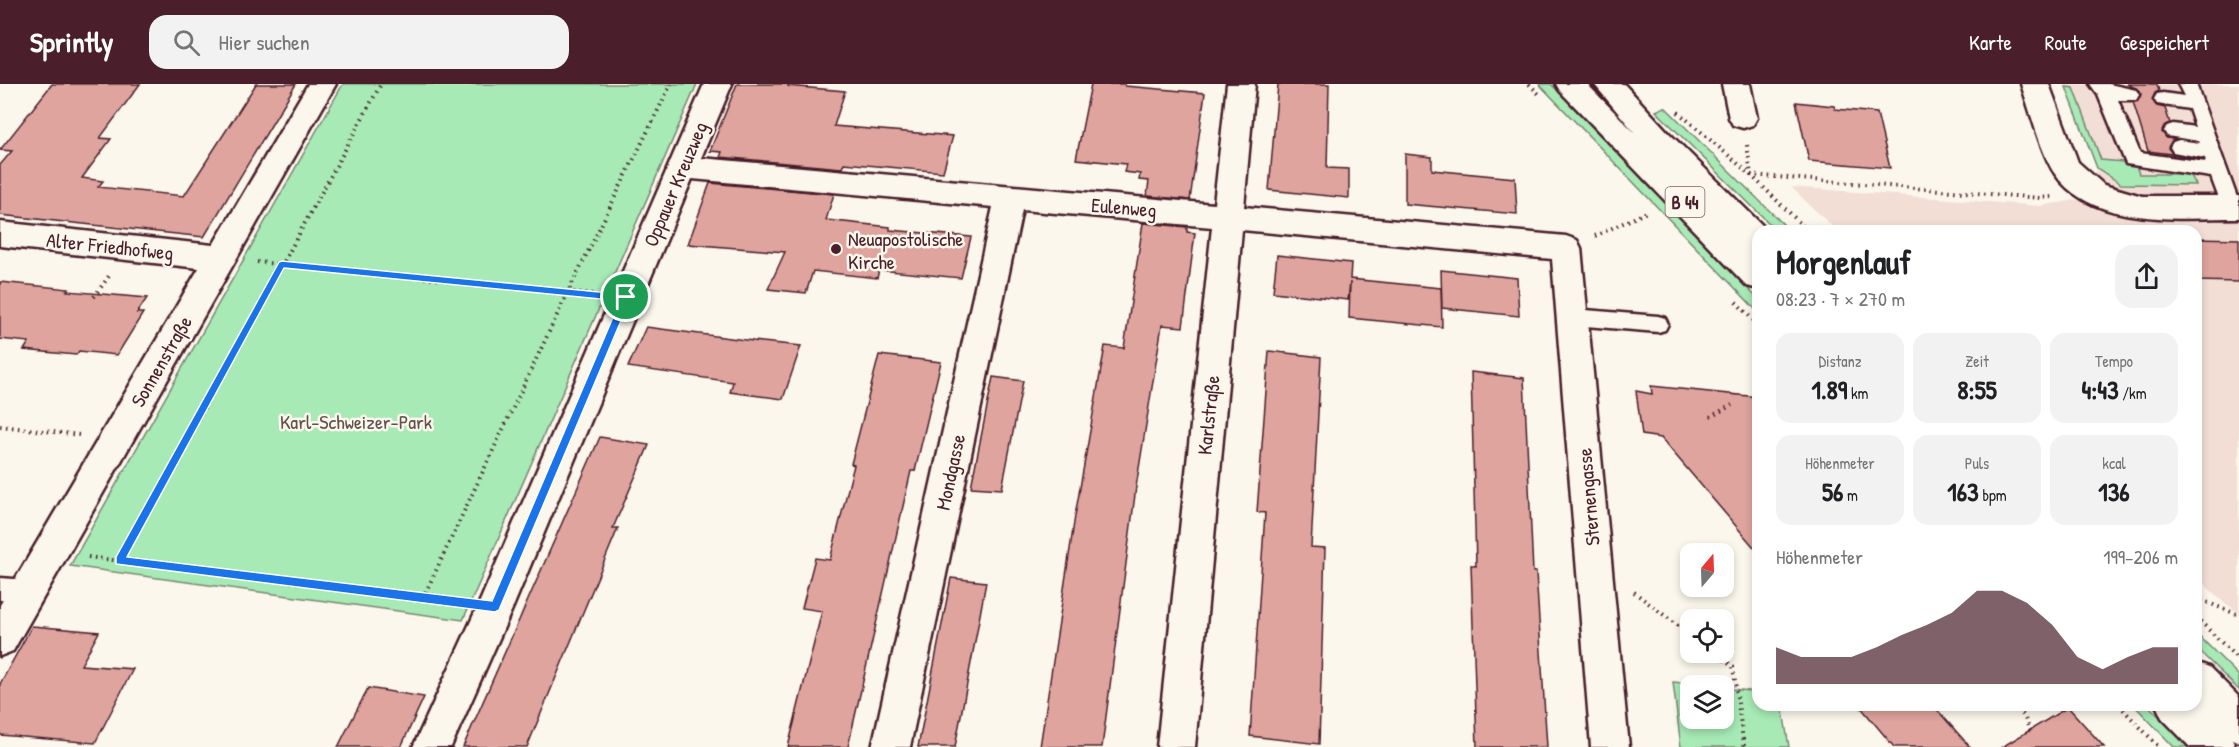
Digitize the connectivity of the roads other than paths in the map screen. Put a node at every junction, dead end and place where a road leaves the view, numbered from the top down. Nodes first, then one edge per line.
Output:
1 (322, 84) edge
2 (718, 84) edge
3 (1241, 84) edge
4 (1570, 84) edge
5 (1608, 84) edge
6 (1737, 84) edge
7 (2035, 84) edge
8 (2187, 84) edge
9 (2112, 109) edge
10 (1743, 118) road end
11 (2204, 127) junction
12 (681, 167) junction
13 (2219, 171) junction
14 (1010, 196) junction
15 (2235, 207) edge
16 (1227, 217) junction
17 (0, 234) edge
18 (1752, 234) edge
19 (1566, 248) joint
20 (220, 258) junction
21 (1752, 271) edge
22 (1572, 317) junction
23 (1658, 324) dead end
24 (14, 590) edge
25 (0, 639) edge
26 (2202, 686) edge
27 (2181, 711) edge
28 (2239, 723) edge
29 (432, 747) edge
30 (891, 747) edge
31 (1176, 747) edge
32 (1610, 747) edge
33 (2216, 747) edge

1 - 20 street, Sonnenstraße
2 - 12 street, Oppauer Kreuzweg
3 - 16 street, Karlstraße
4 - 21 street, B 44
5 - 18 street, B 44
6 - 10 street
7 - 15 street
8 - 11 lane
9 - 9 lane
9 - 13 lane
11 - 11 lane
11 - 13 lane
12 - 14 street, Eulenweg
12 - 29 street, Oppauer Kreuzweg
13 - 15 lane
14 - 16 street, Eulenweg
14 - 30 street, Mondgasse
16 - 19 street, Eulenweg
16 - 31 street, Karlstraße
17 - 20 street, Alter Friedhofweg
19 - 22 street, Sternengasse
20 - 24 street, Sonnenstraße
22 - 23 lane
22 - 32 street, Sternengasse
24 - 25 street, Sonnenstraße
26 - 28 street
27 - 33 street

